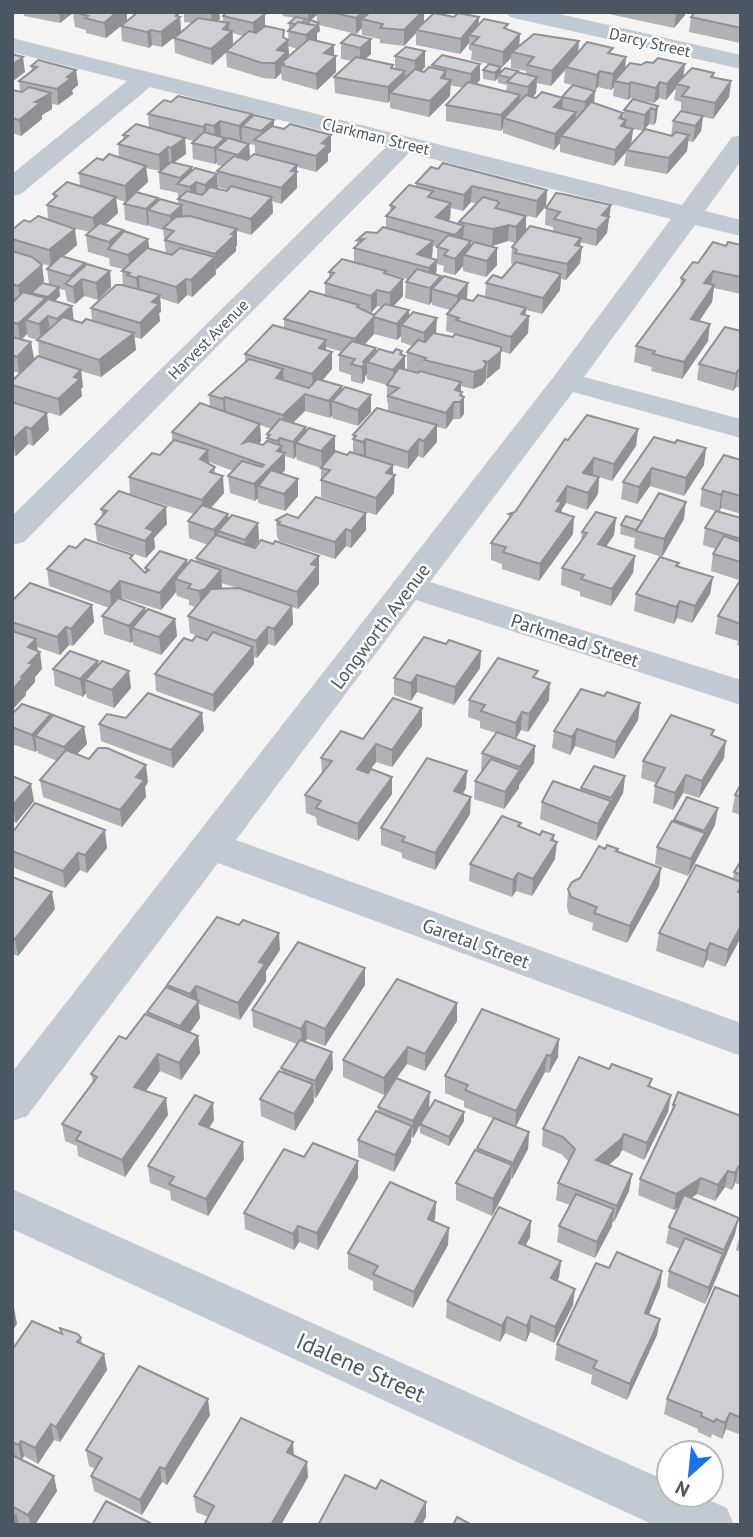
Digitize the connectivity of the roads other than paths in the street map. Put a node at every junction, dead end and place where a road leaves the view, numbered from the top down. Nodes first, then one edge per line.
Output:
1 (527, 13) edge
2 (12, 45) edge
3 (741, 62) edge
4 (146, 78) junction
5 (404, 143) junction
6 (741, 143) edge
7 (12, 188) edge
8 (687, 214) junction
9 (741, 228) edge
10 (566, 381) junction
11 (741, 429) edge
12 (12, 536) edge
13 (410, 587) junction
14 (741, 693) edge
15 (212, 846) junction
16 (741, 1040) edge
17 (12, 1104) edge
18 (12, 1208) edge
19 (709, 1525) edge

1 - 3 street, Darcy Street
2 - 4 street, Clarkman Street
4 - 5 street, Clarkman Street
4 - 7 street
5 - 8 street, Clarkman Street
5 - 12 street, Harvest Avenue
6 - 8 street, Longworth Avenue
8 - 9 street, Clarkman Street
8 - 10 street, Longworth Avenue
10 - 11 street
10 - 13 street, Longworth Avenue
13 - 14 street, Parkmead Street
13 - 15 street, Longworth Avenue
15 - 16 street, Garetal Street
15 - 17 street, Longworth Avenue
18 - 19 street, Idalene Street

